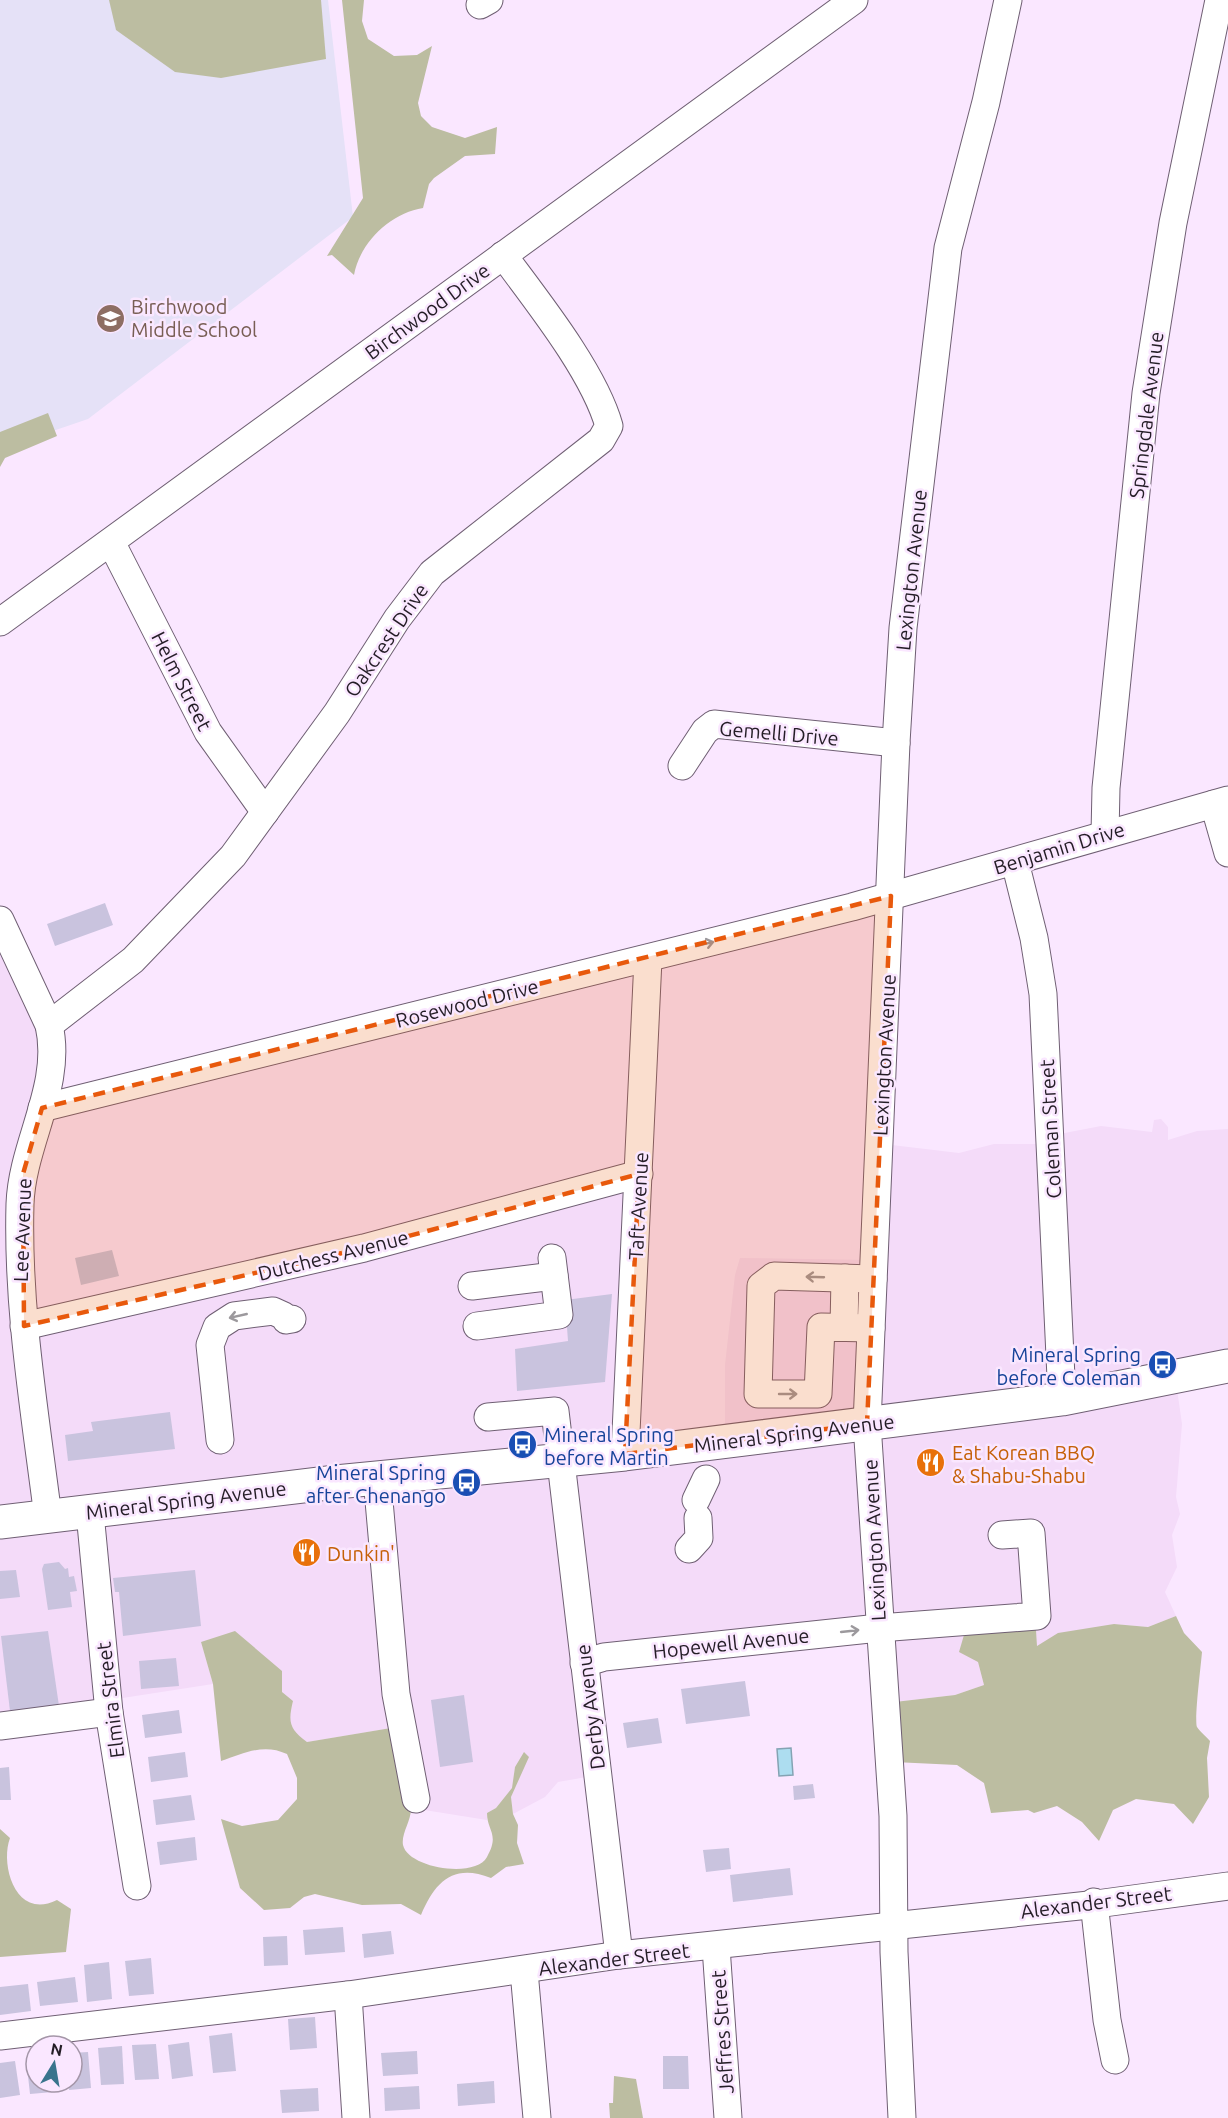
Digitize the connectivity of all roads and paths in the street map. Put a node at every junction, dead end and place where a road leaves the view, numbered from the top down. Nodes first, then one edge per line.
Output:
1 (855, 0) edge
2 (1008, 0) edge
3 (1219, 0) edge
4 (503, 255) junction
5 (111, 542) junction
6 (0, 622) edge
7 (896, 742) junction
8 (682, 766) dead end
9 (1221, 802) edge
10 (265, 812) junction
11 (1105, 834) junction
12 (1228, 853) edge
13 (1015, 862) junction
14 (891, 896) junction
15 (0, 920) edge
16 (648, 959) junction
17 (49, 1025) junction
18 (42, 1108) junction
19 (639, 1174) junction
20 (845, 1278) junction
21 (873, 1279) junction
22 (472, 1286) dead end
23 (292, 1319) dead end
24 (24, 1326) junction
25 (477, 1326) dead end
26 (844, 1327) junction
27 (871, 1328) junction
28 (1228, 1366) edge
29 (1062, 1399) junction
30 (488, 1417) dead end
31 (867, 1424) junction
32 (220, 1440) dead end
33 (625, 1454) junction
34 (559, 1459) junction
35 (377, 1478) junction
36 (700, 1499) dead end
37 (90, 1513) junction
38 (48, 1517) junction
39 (0, 1522) edge
40 (1002, 1535) dead end
41 (689, 1549) dead end
42 (879, 1628) junction
43 (584, 1664) junction
44 (109, 1712) junction
45 (0, 1726) edge
46 (416, 1799) dead end
47 (137, 1886) dead end
48 (1228, 1886) edge
49 (1094, 1902) junction
50 (893, 1924) junction
51 (716, 1947) junction
52 (619, 1955) junction
53 (524, 1971) junction
54 (348, 1995) junction
55 (0, 2036) edge
56 (1115, 2060) dead end
57 (356, 2118) edge
58 (537, 2118) edge
59 (728, 2118) edge
60 (902, 2118) edge

1 - 4 street, Birchwood Drive
2 - 7 street, Lexington Avenue
3 - 11 street, Springdale Avenue
4 - 5 street, Birchwood Drive
4 - 10 street, Oakcrest Drive
5 - 6 street, Birchwood Drive
5 - 10 street, Helm Street
7 - 8 street, Gemelli Drive
7 - 14 street, Lexington Avenue
9 - 11 street, Benjamin Drive
9 - 12 street
10 - 17 street, Oakcrest Drive
11 - 13 street, Benjamin Drive
13 - 14 street, Benjamin Drive
13 - 29 street, Coleman Street
16 -> 14 street, Rosewood Drive
14 - 21 street, Lexington Avenue
15 - 17 street, Lee Avenue
16 - 18 street, Rosewood Drive
16 - 19 street, Taft Avenue
17 - 18 street, Lee Avenue
18 - 24 street, Lee Avenue
19 - 24 street, Dutchess Avenue
19 - 33 street, Taft Avenue
20 - 21 street
20 - 26 street
20 -> 26 street
21 - 27 street, Lexington Avenue
22 - 25 street
23 -> 32 street
24 - 38 street, Lee Avenue
26 - 27 street
27 - 31 street, Lexington Avenue
28 - 29 main road, Mineral Spring Avenue
29 - 31 main road, Mineral Spring Avenue
30 - 34 street, Derby Avenue
31 - 33 main road, Mineral Spring Avenue
31 - 42 street, Lexington Avenue
33 - 34 main road, Mineral Spring Avenue
34 - 35 main road, Mineral Spring Avenue
34 - 43 street, Derby Avenue
35 - 37 main road, Mineral Spring Avenue
35 - 46 street
36 - 41 street
37 - 38 main road, Mineral Spring Avenue
37 - 44 street, Elmira Street
38 - 39 main road, Mineral Spring Avenue
40 - 42 street, Hopewell Avenue
43 -> 42 street, Hopewell Avenue
42 - 50 street, Lexington Avenue
43 - 52 street, Derby Avenue
44 - 45 street
44 - 47 street, Elmira Street
48 - 49 street, Alexander Street
49 - 50 street, Alexander Street
49 - 56 street
50 - 51 street, Alexander Street
50 - 60 street, Lexington Avenue
51 - 52 street, Alexander Street
51 - 59 street, Jeffres Street
52 - 53 street, Alexander Street
53 - 54 street, Alexander Street
53 - 58 street
54 - 55 street, Alexander Street
54 - 57 street

